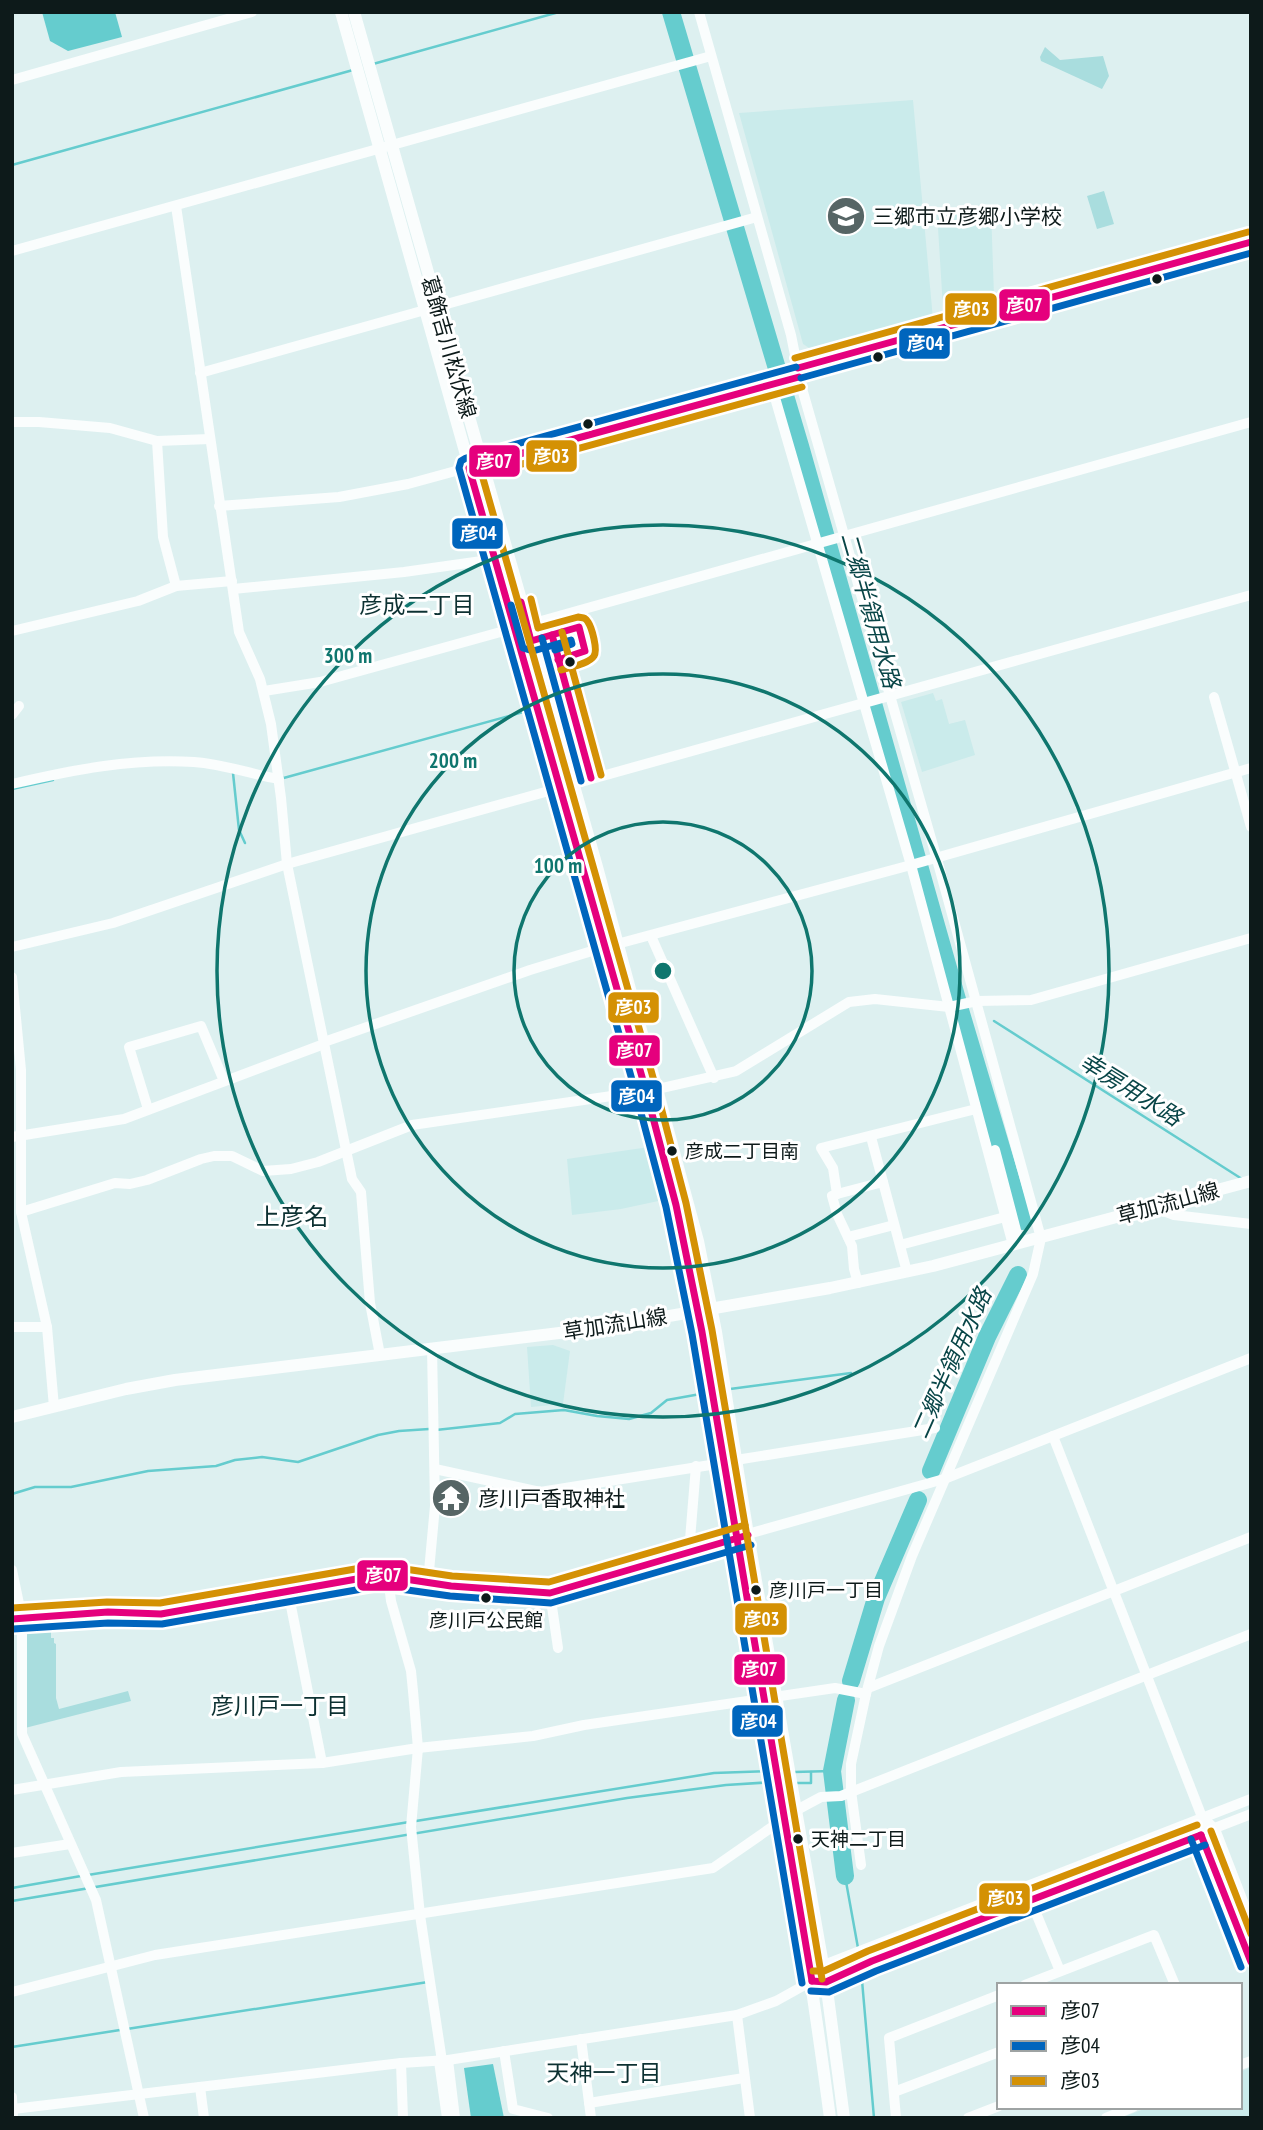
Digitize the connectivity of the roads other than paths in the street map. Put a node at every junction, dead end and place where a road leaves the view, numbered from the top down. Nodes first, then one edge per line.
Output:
1 (252, 12) edge
2 (341, 12) edge
3 (354, 12) edge
4 (699, 12) edge
5 (711, 56) junction
6 (12, 80) edge
7 (392, 145) junction
8 (379, 149) junction
9 (176, 206) junction
10 (757, 217) junction
11 (1251, 242) edge
12 (12, 251) edge
13 (431, 308) junction
14 (798, 372) junction
15 (200, 373) junction
16 (778, 382) junction
17 (12, 422) edge
18 (1251, 422) edge
19 (210, 439) junction
20 (157, 442) junction
21 (482, 464) junction
22 (469, 468) junction
23 (219, 506) junction
24 (845, 536) junction
25 (824, 542) junction
26 (496, 559) junction
27 (232, 585) junction
28 (176, 586) junction
29 (1251, 595) edge
30 (521, 626) junction
31 (12, 631) edge
32 (264, 691) junction
33 (890, 695) junction
34 (1214, 697) dead end
35 (864, 702) junction
36 (1251, 768) edge
37 (1236, 772) junction
38 (279, 779) junction
39 (573, 783) junction
40 (12, 784) edge
41 (558, 787) junction
42 (1251, 827) edge
43 (936, 857) junction
44 (916, 863) junction
45 (287, 864) junction
46 (651, 936) junction
47 (1251, 939) edge
48 (611, 946) junction
49 (12, 947) edge
50 (12, 977) edge
51 (977, 1001) junction
52 (949, 1007) junction
53 (324, 1043) junction
54 (714, 1078) junction
55 (224, 1081) junction
56 (651, 1090) junction
57 (148, 1109) junction
58 (976, 1109) junction
59 (16, 1136) edge
60 (871, 1138) junction
61 (995, 1150) dead end
62 (346, 1151) junction
63 (883, 1182) junction
64 (1247, 1182) edge
65 (837, 1194) junction
66 (1153, 1207) junction
67 (20, 1212) junction
68 (1005, 1217) junction
69 (1251, 1224) edge
70 (894, 1225) junction
71 (848, 1237) junction
72 (1041, 1238) junction
73 (1015, 1239) junction
74 (900, 1245) junction
75 (907, 1272) junction
76 (858, 1283) junction
77 (712, 1308) junction
78 (697, 1311) junction
79 (12, 1327) edge
80 (47, 1327) junction
81 (432, 1348) junction
82 (380, 1355) junction
83 (1251, 1358) edge
84 (54, 1407) junction
85 (13, 1415) edge
86 (934, 1429) dead end
87 (1053, 1436) junction
88 (730, 1461) junction
89 (696, 1466) junction
90 (435, 1469) junction
91 (944, 1479) junction
92 (743, 1536) junction
93 (1251, 1537) edge
94 (689, 1552) junction
95 (12, 1570) edge
96 (388, 1576) junction
97 (428, 1582) junction
98 (288, 1591) junction
99 (550, 1592) junction
100 (1114, 1592) junction
101 (17, 1619) edge
102 (1251, 1634) edge
103 (558, 1648) dead end
104 (1146, 1675) junction
105 (867, 1691) junction
106 (770, 1698) junction
107 (418, 1748) junction
108 (322, 1763) junction
109 (45, 1786) junction
110 (12, 1790) edge
111 (846, 1794) junction
112 (1251, 1799) edge
113 (1251, 1814) edge
114 (790, 1815) junction
115 (1202, 1817) junction
116 (1215, 1829) junction
117 (1200, 1835) junction
118 (70, 1844) junction
119 (12, 1853) edge
120 (861, 1864) dead end
121 (1031, 1901) junction
122 (420, 1914) junction
123 (1251, 1922) edge
124 (1251, 1963) edge
125 (824, 1965) junction
126 (112, 1966) junction
127 (1060, 1971) junction
128 (812, 1981) junction
129 (826, 1982) junction
130 (1030, 1983) edge
131 (1174, 1983) edge
132 (12, 1992) edge
133 (997, 1996) edge
134 (737, 2015) junction
135 (581, 2039) junction
136 (504, 2052) junction
137 (997, 2053) edge
138 (443, 2061) junction
139 (401, 2063) junction
140 (744, 2078) junction
141 (200, 2087) junction
142 (894, 2092) junction
143 (139, 2094) junction
144 (12, 2097) edge
145 (589, 2103) junction
146 (997, 2107) edge
147 (13, 2109) edge
148 (1128, 2109) edge
149 (13, 2118) edge
150 (144, 2118) edge
151 (204, 2118) edge
152 (404, 2118) edge
153 (447, 2118) edge
154 (456, 2118) edge
155 (548, 2118) edge
156 (591, 2118) edge
157 (750, 2118) edge
158 (830, 2118) edge
159 (844, 2118) edge
160 (896, 2118) edge
161 (968, 2118) edge
162 (1106, 2118) edge

1 - 6 street
2 - 8 main road, 葛飾吉川松伏線
3 - 7 main road, 葛飾吉川松伏線
4 - 5 street
5 - 7 street
5 - 10 street
7 - 8 street
7 - 13 main road, 葛飾吉川松伏線
8 - 9 street
8 - 13 main road, 葛飾吉川松伏線
9 - 12 street
9 - 15 street
10 - 13 street
10 - 14 street
11 - 14 street
13 - 15 street
13 - 21 main road, 葛飾吉川松伏線
13 - 22 main road, 葛飾吉川松伏線
14 - 16 street
14 - 24 street
15 - 19 street
16 - 21 street
16 - 25 street
17 - 20 street
18 - 24 street
19 - 20 street
19 - 23 street
20 - 28 street
21 - 22 street
21 - 30 main road, 葛飾吉川松伏線
22 - 23 street
22 - 26 main road, 葛飾吉川松伏線
23 - 27 street
24 - 25 street
24 - 33 street
25 - 30 street
25 - 35 street
26 - 27 street
26 - 30 main road, 葛飾吉川松伏線
27 - 28 street
27 - 32 street
28 - 31 street
29 - 33 street
30 - 32 street
30 - 39 main road, 葛飾吉川松伏線
30 - 41 main road, 葛飾吉川松伏線
32 - 38 street
33 - 35 street
33 - 43 street
34 - 37 street
35 - 39 street
35 - 44 street
36 - 37 street
37 - 42 street
37 - 43 street
38 - 40 street
38 - 45 street
39 - 41 street
39 - 48 main road, 葛飾吉川松伏線
41 - 45 street
41 - 48 main road, 葛飾吉川松伏線
43 - 44 street
43 - 51 street
44 - 46 street
44 - 52 street
45 - 49 street
45 - 53 street
46 - 48 street
46 - 54 street
47 - 51 street
48 - 53 street
48 - 56 main road, 葛飾吉川松伏線
50 - 59 street
51 - 52 street
51 - 72 street
52 - 54 street
52 - 58 street
53 - 55 street
53 - 62 street
54 - 56 street
55 - 57 street
55 - 57 street
56 - 62 street
56 - 77 main road, 葛飾吉川松伏線
56 - 78 main road, 葛飾吉川松伏線
57 - 59 street
58 - 60 street
58 - 68 street
59 - 67 street
60 - 63 street
60 - 65 street
61 - 73 street
62 - 67 street
62 - 82 street
63 - 65 street
63 - 70 street
64 - 66 main road, 草加流山線
65 - 71 street
66 - 69 street
66 - 72 main road, 草加流山線
67 - 80 street
68 - 73 street
68 - 74 street
70 - 71 street
70 - 74 street
71 - 76 street
72 - 73 main road, 草加流山線
72 - 91 street
73 - 75 main road, 草加流山線
74 - 75 street
75 - 76 main road, 草加流山線
76 - 77 main road, 草加流山線
77 - 78 main road, 草加流山線
77 - 88 main road, 葛飾吉川松伏線
78 - 81 main road, 草加流山線
78 - 88 main road, 葛飾吉川松伏線
79 - 80 street
80 - 84 street
81 - 82 main road, 草加流山線
81 - 90 street
82 - 84 main road, 草加流山線
83 - 87 street
84 - 85 main road, 草加流山線
86 - 88 street
87 - 91 street
87 - 100 street
88 - 89 street
88 - 92 main road, 葛飾吉川松伏線
89 - 90 street
89 - 94 street
90 - 97 street
91 - 92 street
91 - 105 street
92 - 94 street
92 - 106 main road, 葛飾吉川松伏線
93 - 100 street
94 - 99 street
95 - 101 street
96 - 97 street
96 - 98 street
96 - 107 street
97 - 99 street
98 - 101 street
98 - 108 street
99 - 103 street
100 - 104 street
100 - 105 street
101 - 109 street
102 - 104 street
104 - 111 street
104 - 115 street
105 - 106 street
105 - 111 street
106 - 107 street
106 - 114 main road, 葛飾吉川松伏線
107 - 108 street
107 - 122 street
108 - 109 street
109 - 110 street
109 - 118 street
111 - 114 street
111 - 120 street
112 - 115 street
113 - 116 street
114 - 122 street
114 - 125 main road, 葛飾吉川松伏線
114 - 128 main road, 葛飾吉川松伏線
115 - 116 street
115 - 117 street
115 - 125 street
116 - 117 street
116 - 123 street
117 - 121 street
117 - 124 street
118 - 119 street
118 - 126 street
121 - 127 street
121 - 129 street
122 - 126 street
122 - 138 street
125 - 128 street
125 - 129 main road, 葛飾吉川松伏線
126 - 132 street
126 - 143 street
127 - 130 street
127 - 131 street
128 - 129 street
128 - 134 street
128 - 158 main road, 葛飾吉川松伏線
129 - 159 main road, 葛飾吉川松伏線
133 - 142 street
134 - 135 street
134 - 140 street
135 - 136 street
135 - 145 street
136 - 138 street
136 - 155 street
137 - 142 street
138 - 139 street
138 - 153 street
138 - 154 street
139 - 141 street
139 - 152 street
140 - 145 street
140 - 157 street
141 - 143 street
141 - 151 street
142 - 160 street
143 - 147 street
143 - 150 street
144 - 147 street
145 - 156 street
146 - 161 street
147 - 149 street
148 - 162 street

